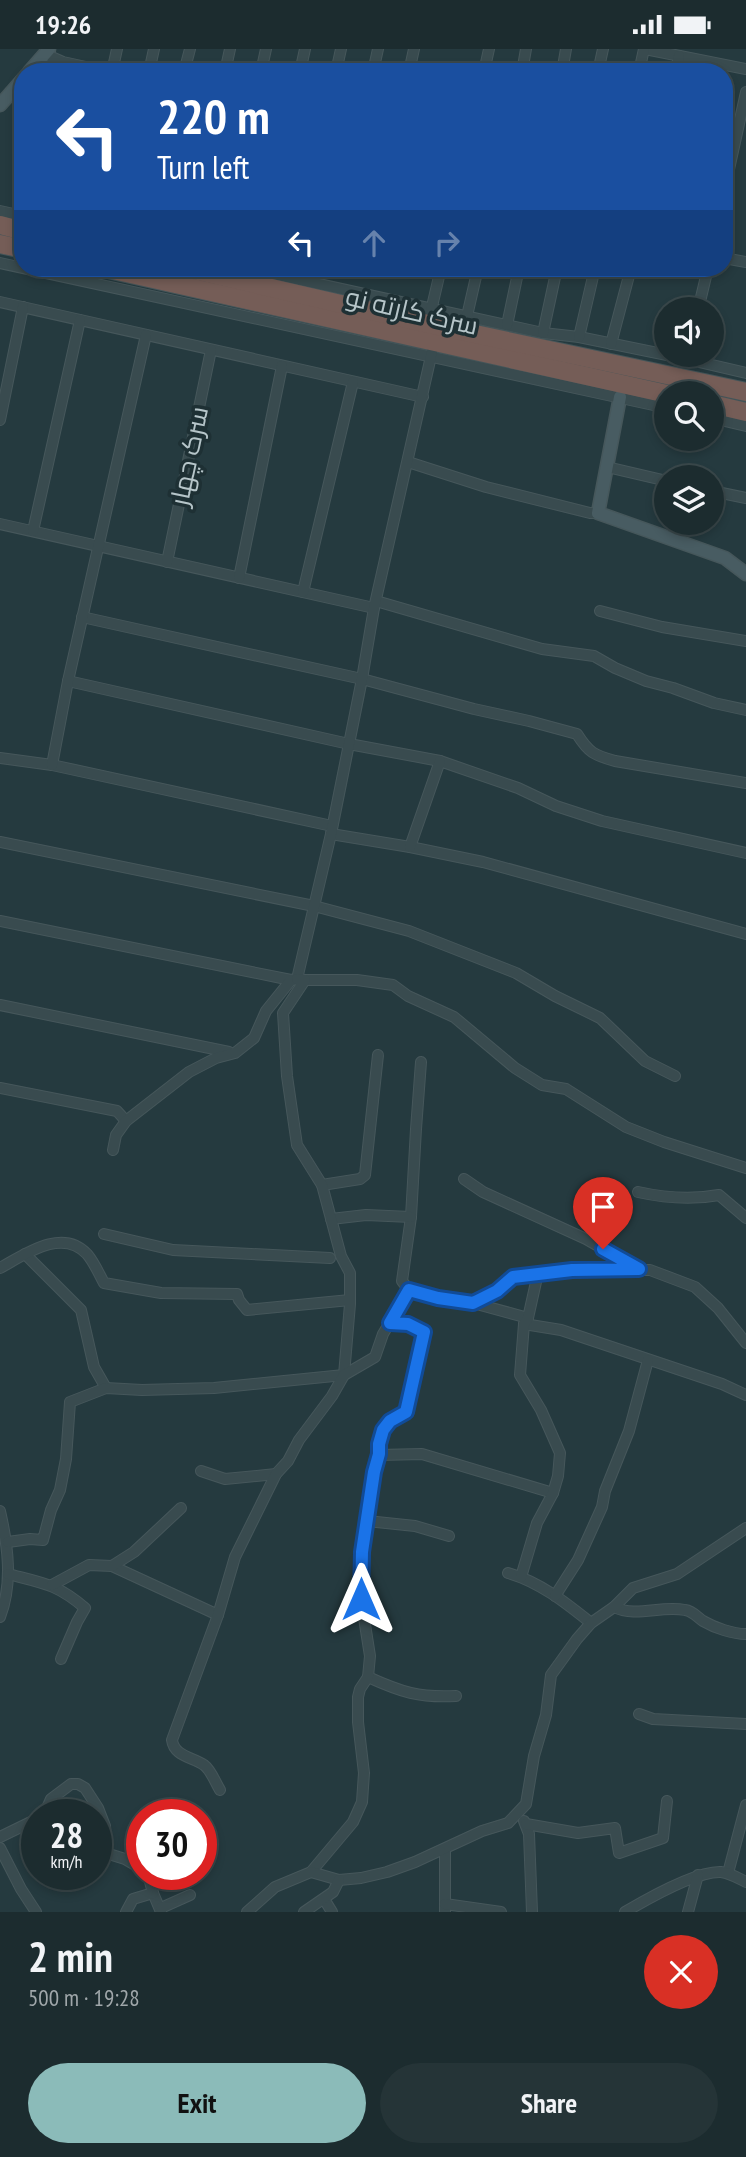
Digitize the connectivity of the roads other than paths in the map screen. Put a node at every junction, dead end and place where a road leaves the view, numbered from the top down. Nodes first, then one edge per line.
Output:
1 (644, 49) edge
2 (717, 49) edge
3 (680, 56) junction
4 (714, 62) junction
5 (678, 63) edge
6 (719, 63) edge
7 (14, 89) edge
8 (746, 92) edge
9 (0, 105) edge
10 (733, 151) edge
11 (69, 277) edge
12 (140, 277) edge
13 (231, 277) edge
14 (302, 277) edge
15 (439, 277) edge
16 (476, 277) edge
17 (517, 277) edge
18 (555, 277) edge
19 (593, 277) edge
20 (629, 277) edge
21 (706, 277) edge
22 (701, 297) edge
23 (0, 302) edge
24 (23, 307) junction
25 (429, 316) junction
26 (467, 316) junction
27 (80, 320) junction
28 (507, 325) junction
29 (543, 333) junction
30 (146, 335) junction
31 (579, 337) junction
32 (611, 344) junction
33 (211, 350) junction
34 (433, 351) junction
35 (654, 352) edge
36 (282, 366) junction
37 (724, 366) edge
38 (685, 367) edge
39 (746, 371) edge
40 (683, 378) junction
41 (353, 382) junction
42 (654, 392) edge
43 (746, 393) edge
44 (423, 397) junction
45 (620, 397) junction
46 (654, 405) edge
47 (724, 407) edge
48 (746, 412) edge
49 (0, 420) edge
50 (724, 421) edge
51 (746, 426) edge
52 (408, 462) junction
53 (607, 467) junction
54 (654, 478) edge
55 (724, 493) edge
56 (746, 498) edge
57 (597, 513) junction
58 (0, 524) edge
59 (33, 531) junction
60 (98, 546) junction
61 (167, 562) junction
62 (746, 574) edge
63 (239, 578) junction
64 (303, 592) junction
65 (375, 605) junction
66 (600, 611) dead end
67 (82, 617) junction
68 (746, 642) edge
69 (362, 679) junction
70 (68, 681) junction
71 (746, 710) edge
72 (349, 744) junction
73 (0, 758) edge
74 (440, 761) junction
75 (52, 765) junction
76 (746, 783) edge
77 (332, 830) junction
78 (0, 842) edge
79 (410, 847) junction
80 (746, 853) edge
81 (314, 906) junction
82 (0, 921) edge
83 (746, 934) edge
84 (298, 980) junction
85 (0, 1005) edge
86 (235, 1053) junction
87 (378, 1055) dead end
88 (422, 1062) dead end
89 (675, 1076) dead end
90 (0, 1088) edge
91 (126, 1121) junction
92 (113, 1150) dead end
93 (746, 1168) edge
94 (464, 1179) dead end
95 (322, 1185) junction
96 (638, 1192) dead end
97 (411, 1217) junction
98 (746, 1218) edge
99 (331, 1219) junction
100 (104, 1234) dead end
101 (25, 1254) junction
102 (330, 1258) dead end
103 (0, 1268) edge
104 (639, 1269) junction
105 (537, 1273) junction
106 (409, 1290) junction
107 (350, 1300) junction
108 (473, 1303) junction
109 (526, 1321) junction
110 (390, 1323) junction
111 (746, 1343) edge
112 (648, 1360) junction
113 (344, 1375) junction
114 (106, 1388) junction
115 (746, 1395) edge
116 (379, 1454) junction
117 (201, 1471) dead end
118 (276, 1474) junction
119 (553, 1493) junction
120 (181, 1508) dead end
121 (0, 1511) edge
122 (368, 1521) junction
123 (746, 1528) edge
124 (449, 1536) dead end
125 (8, 1542) junction
126 (112, 1566) junction
127 (508, 1573) dead end
128 (8, 1574) junction
129 (521, 1577) junction
130 (52, 1585) junction
131 (555, 1596) junction
132 (614, 1607) junction
133 (218, 1615) junction
134 (0, 1617) edge
135 (592, 1623) junction
136 (746, 1634) edge
137 (61, 1659) dead end
138 (368, 1677) junction
139 (456, 1696) dead end
140 (639, 1714) dead end
141 (746, 1724) edge
142 (220, 1790) dead end
143 (51, 1799) edge
144 (92, 1799) edge
145 (667, 1801) dead end
146 (746, 1805) edge
147 (520, 1811) junction
148 (526, 1824) junction
149 (21, 1827) edge
150 (0, 1837) edge
151 (0, 1848) edge
152 (445, 1849) junction
153 (311, 1872) junction
154 (729, 1873) junction
155 (698, 1875) junction
156 (339, 1880) junction
157 (746, 1882) edge
158 (152, 1890) edge
159 (153, 1893) junction
160 (190, 1895) dead end
161 (324, 1899) junction
162 (445, 1908) edge
163 (161, 1910) edge
164 (36, 1912) edge
165 (126, 1912) edge
166 (247, 1912) edge
167 (304, 1912) edge
168 (332, 1912) edge
169 (501, 1912) edge
170 (532, 1912) edge
171 (625, 1912) edge
172 (688, 1912) edge

1 - 3 street
2 - 4 street
3 - 4 street
3 - 5 street
4 - 6 street
7 - 9 street
8 - 10 street
11 - 34 street
12 - 34 highway, سرک کارته نو
13 - 25 highway, سرک کارته نو
14 - 25 street
15 - 25 street
16 - 26 street
17 - 28 street
18 - 29 street
19 - 31 street
20 - 32 street
21 - 22 street
23 - 24 street
24 - 27 street
24 - 49 street
25 - 26 street
25 - 40 highway, سرک کارته نو
26 - 28 street
27 - 30 street
27 - 59 street
28 - 29 street
29 - 31 street
30 - 33 street
30 - 60 street
31 - 32 street
32 - 35 street
33 - 36 street
33 - 61 street, سرک چهار
34 - 42 highway, سرک کارته نو
34 - 44 street
34 - 45 street
36 - 41 street
36 - 63 street
37 - 39 street
38 - 40 street
40 - 43 highway, سرک کارته نو
41 - 44 street
41 - 64 street
44 - 52 street
45 - 46 street
45 - 53 street
47 - 48 highway
50 - 51 street
52 - 57 street
52 - 65 street
53 - 54 street
53 - 57 street
55 - 56 street
57 - 62 street
58 - 59 street
59 - 60 street
60 - 61 street
60 - 67 street
61 - 63 street
63 - 64 street
64 - 65 street
65 - 69 street
65 - 71 street
66 - 68 street
67 - 69 street
67 - 70 street
69 - 72 street
69 - 76 street
70 - 72 street
70 - 75 street
72 - 74 street
72 - 77 street
73 - 75 street
74 - 79 street
74 - 80 street
75 - 77 street
77 - 79 street
77 - 81 street
78 - 81 street
79 - 83 street
81 - 84 street
81 - 89 street
82 - 84 street
84 - 86 street
84 - 93 street
84 - 95 street
85 - 86 street
86 - 91 street
87 - 95 street
88 - 97 street
90 - 91 street
91 - 92 street
94 - 104 street
95 - 99 street
96 - 98 street
97 - 99 street
97 - 106 street
99 - 107 street
100 - 102 street
101 - 103 street
101 - 107 street
101 - 114 street
104 - 105 street
104 - 111 street
105 - 108 street
105 - 109 street
106 - 108 street
106 - 110 street
107 - 113 street
108 - 109 street
109 - 112 street
109 - 119 street
110 - 113 street
110 - 116 street
112 - 115 street
112 - 131 street
113 - 114 street
113 - 118 street
114 - 125 street
116 - 119 street
116 - 122 street
117 - 118 street
118 - 133 street
119 - 129 street
120 - 126 street
121 - 125 street
122 - 124 street
122 - 138 street
123 - 132 street
125 - 128 street
126 - 130 street
126 - 133 street
127 - 129 street
128 - 130 street
128 - 134 street
129 - 131 street
130 - 137 street
131 - 135 street
132 - 135 street
132 - 136 street
133 - 142 street
135 - 147 street
138 - 139 street
138 - 153 street
140 - 141 street
143 - 144 street
145 - 148 street
146 - 154 street
147 - 148 street
147 - 152 street
148 - 170 street
149 - 150 street
151 - 164 street
152 - 156 street
152 - 162 street
153 - 156 street
153 - 166 street
154 - 155 street
154 - 157 street
155 - 171 street
155 - 172 street
156 - 161 street
158 - 159 street
159 - 163 street
159 - 165 street
160 - 163 street
161 - 167 street
161 - 168 street
162 - 169 street

